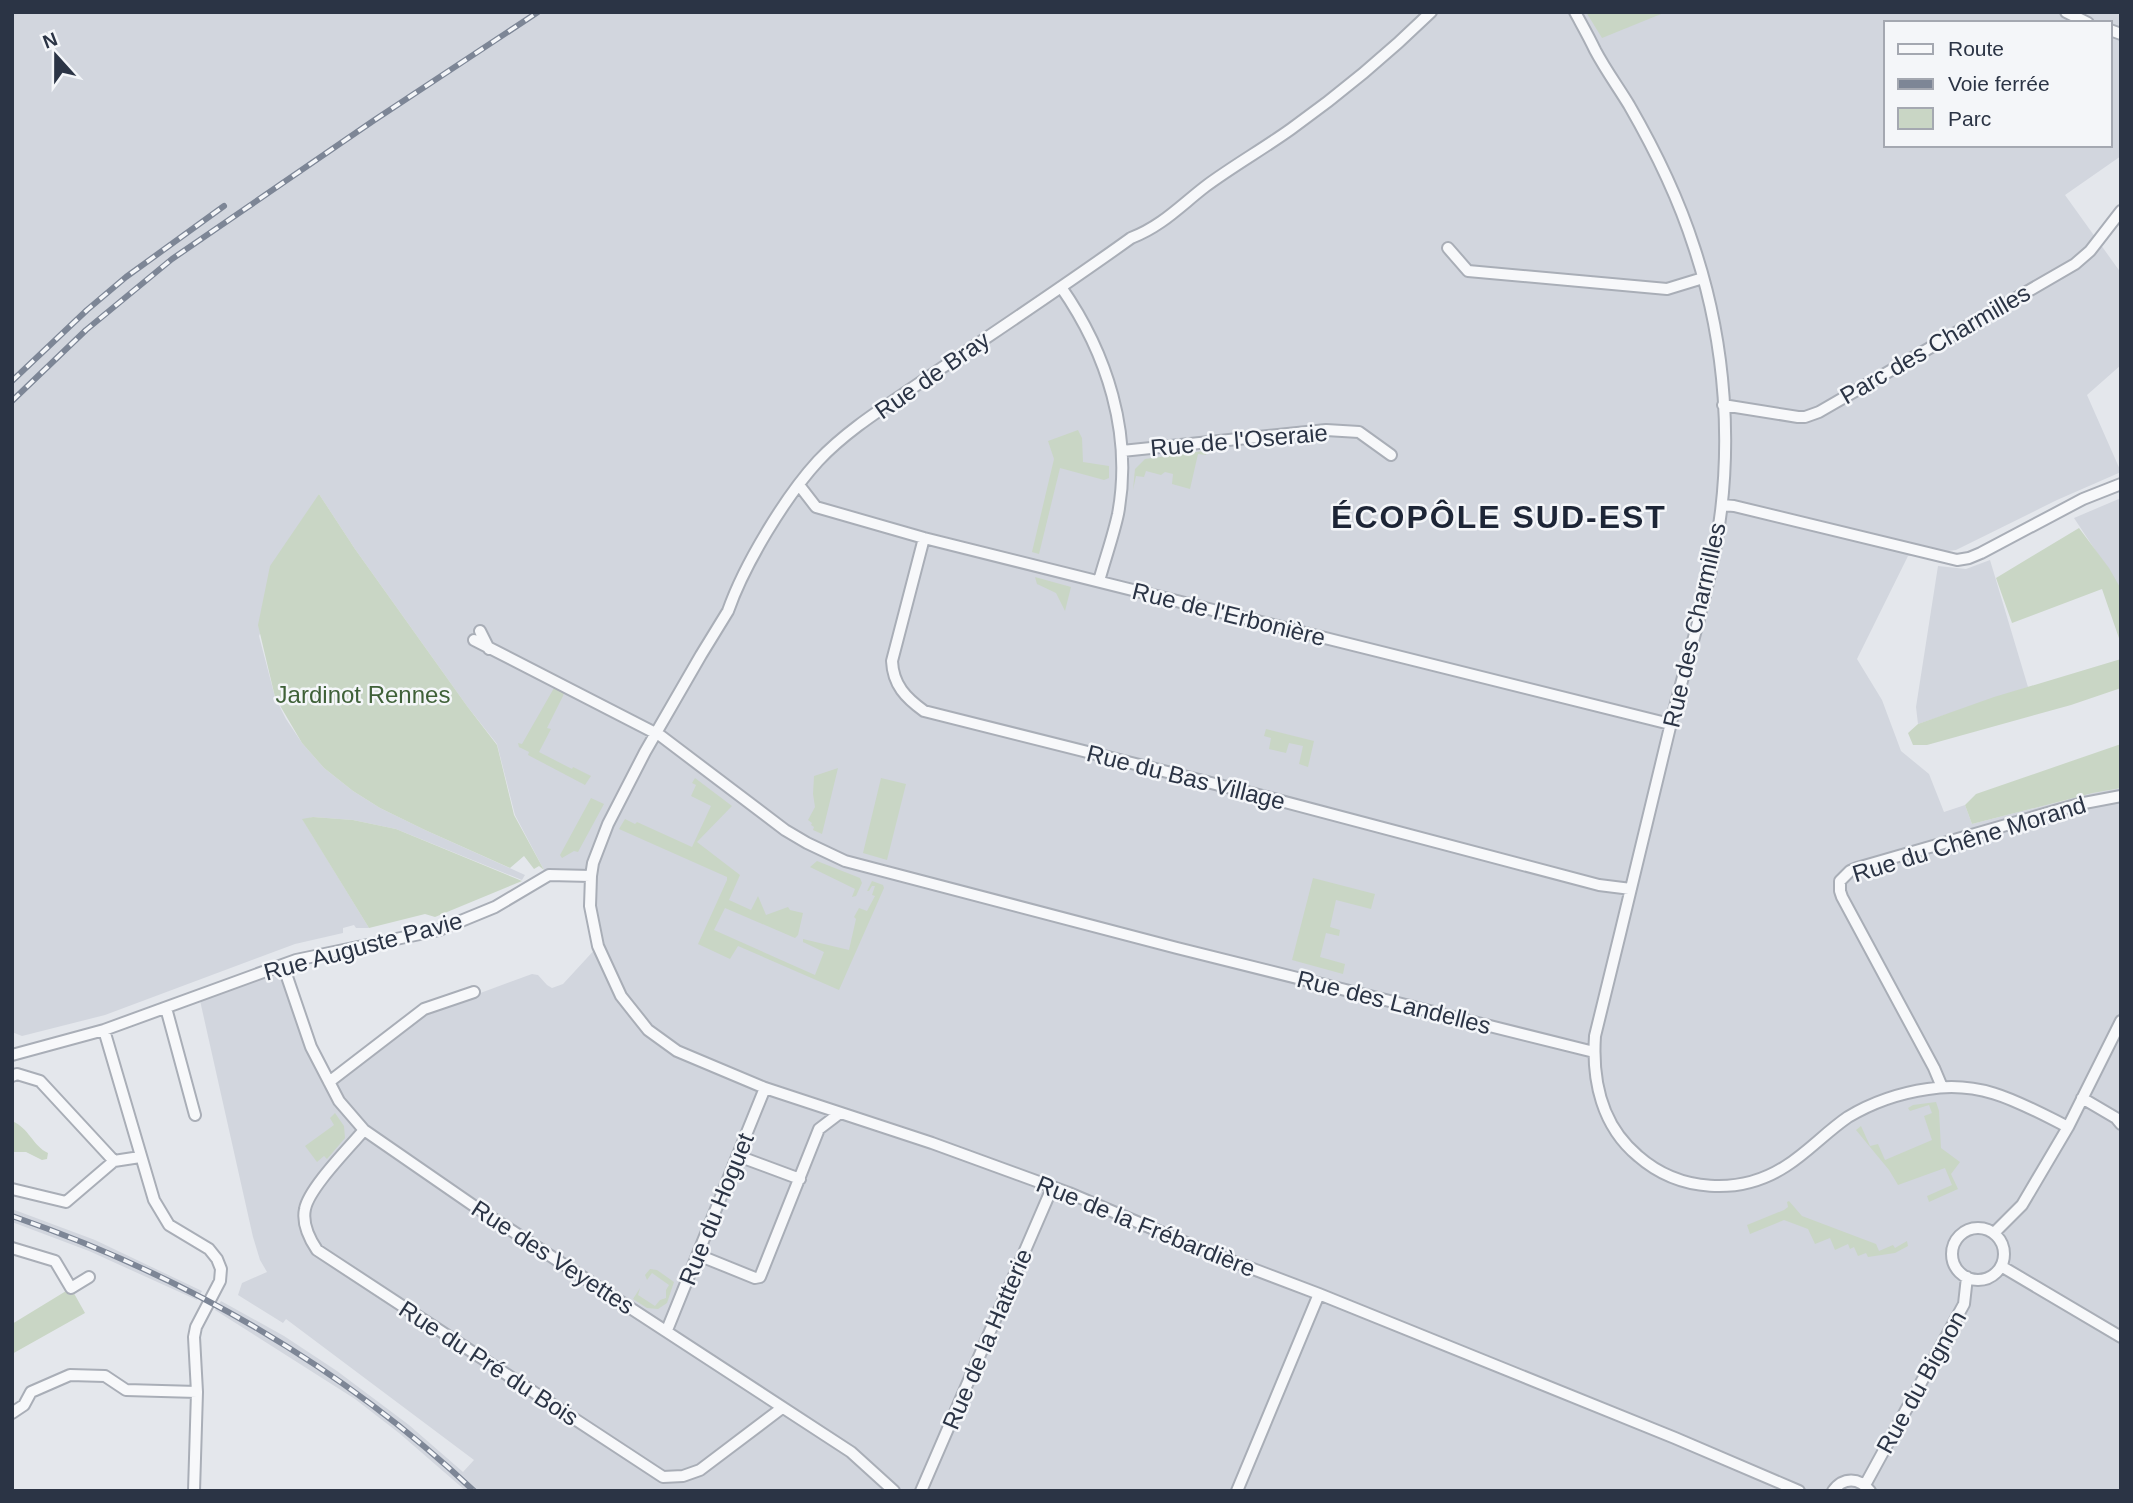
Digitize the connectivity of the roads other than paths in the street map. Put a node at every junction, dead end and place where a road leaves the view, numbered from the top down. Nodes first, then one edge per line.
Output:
1 (1431, 12) edge
2 (1568, 12) edge
3 (1575, 12) edge
4 (2066, 12) edge
5 (2084, 21) edge
6 (1594, 49) junction
7 (2121, 211) edge
8 (1448, 248) dead end
9 (1703, 278) junction
10 (1061, 287) junction
11 (1724, 405) junction
12 (1122, 451) junction
13 (1391, 455) dead end
14 (2121, 484) edge
15 (799, 485) junction
16 (1723, 505) junction
17 (924, 538) junction
18 (1099, 581) junction
19 (477, 636) dead end
20 (1670, 724) junction
21 (656, 733) junction
22 (2121, 796) edge
23 (591, 876) junction
24 (1632, 889) junction
25 (284, 965) junction
26 (474, 992) dead end
27 (166, 1008) junction
28 (2121, 1021) edge
29 (104, 1030) junction
30 (1594, 1052) junction
31 (12, 1055) edge
32 (12, 1076) edge
33 (329, 1082) junction
34 (1942, 1087) junction
35 (765, 1088) junction
36 (2082, 1098) junction
37 (840, 1113) junction
38 (195, 1115) dead end
39 (2121, 1124) edge
40 (2068, 1127) junction
41 (363, 1130) junction
42 (738, 1156) junction
43 (140, 1157) junction
44 (114, 1161) junction
45 (800, 1179) junction
46 (1052, 1188) junction
47 (12, 1189) edge
48 (1994, 1233) junction
49 (12, 1248) edge
50 (698, 1255) junction
51 (2001, 1266) junction
52 (89, 1277) dead end
53 (1967, 1277) junction
54 (1320, 1294) junction
55 (667, 1330) junction
56 (2121, 1337) edge
57 (197, 1392) junction
58 (782, 1408) junction
59 (12, 1413) edge
60 (1867, 1488) edge
61 (194, 1491) edge
62 (894, 1491) edge
63 (921, 1491) edge
64 (1237, 1491) edge
65 (1799, 1491) edge
66 (1833, 1491) edge

1 - 10 street, Rue de Bray
2 - 6 street, Rue des Charmilles
3 - 6 street, Rue des Charmilles
4 - 5 street
6 - 9 street, Rue des Charmilles
7 - 11 street, Parc des Charmilles
8 - 9 street
9 - 11 street, Rue des Charmilles
10 - 12 street, Rue de l'Oseraie
10 - 15 street, Rue de Bray
11 - 16 street, Rue des Charmilles
12 - 13 street, Rue de l'Oseraie
12 - 18 street, Rue de l'Oseraie
14 - 16 street
15 - 17 street, Rue de l'Erbonière
15 - 21 street, Rue de Bray
16 - 20 street, Rue des Charmilles
17 - 18 street, Rue de l'Erbonière
17 - 24 street, Rue du Bas Village
18 - 20 street, Rue de l'Erbonière
19 - 21 street, Rue des Landelles
20 - 24 street, Rue des Charmilles
21 - 23 street, Rue de Bray
21 - 30 street, Rue des Landelles
22 - 34 street, Rue du Chêne Morand
23 - 25 street, Rue Auguste Pavie
23 - 35 street, Rue de la Frébardière
24 - 30 street, Rue des Charmilles
25 - 27 street, Rue Auguste Pavie
25 - 33 street, Rue des Veyettes
26 - 33 street
27 - 29 street, Rue Auguste Pavie
27 - 38 street
28 - 36 street
29 - 31 street, Rue Auguste Pavie
29 - 43 street
30 - 34 street
32 - 44 street
33 - 41 street, Rue des Veyettes
34 - 40 street
35 - 37 street, Rue de la Frébardière
35 - 42 street, Rue du Hoguet
36 - 39 street
36 - 40 street
37 - 45 street
37 - 46 street, Rue de la Frébardière
40 - 48 street
41 - 55 street, Rue des Veyettes
41 - 58 street, Rue du Pré du Bois
42 - 45 street
42 - 50 street, Rue du Hoguet
43 - 44 street
43 - 57 street
44 - 47 street
45 - 50 street
46 - 54 street, Rue de la Frébardière
46 - 63 street, Rue de la Hatterie
48 - 51 street
48 - 53 street
49 - 52 street
50 - 55 street, Rue du Hoguet
51 - 53 street
51 - 56 street
53 - 60 street, Rue du Bignon
54 - 64 street
54 - 65 street, Rue de la Frébardière
55 - 58 street, Rue des Veyettes
57 - 59 street
57 - 61 street
58 - 62 street, Rue des Veyettes
60 - 66 street

